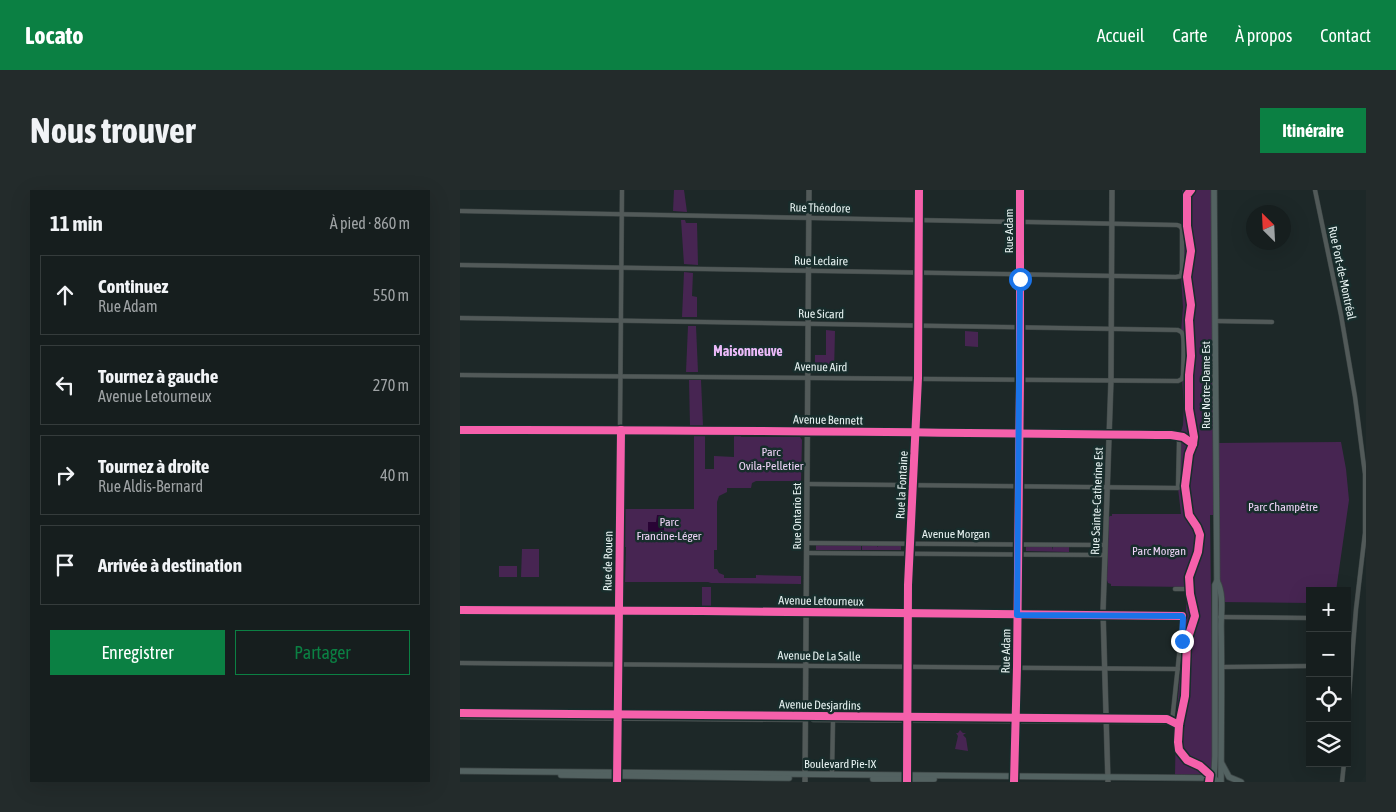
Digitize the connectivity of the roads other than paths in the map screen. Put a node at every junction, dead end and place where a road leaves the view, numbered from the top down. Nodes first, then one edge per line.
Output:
1 (622, 190) edge
2 (809, 190) edge
3 (919, 190) edge
4 (1020, 190) edge
5 (1112, 190) edge
6 (1214, 190) edge
7 (1315, 190) edge
8 (460, 211) edge
9 (622, 215) junction
10 (809, 218) junction
11 (919, 220) junction
12 (1020, 221) junction
13 (1112, 224) junction
14 (460, 265) edge
15 (622, 268) junction
16 (809, 271) junction
17 (919, 273) junction
18 (1020, 274) junction
19 (1112, 276) junction
20 (1181, 276) joint
21 (460, 318) edge
22 (622, 321) junction
23 (1215, 321) junction
24 (1272, 322) dead end
25 (808, 324) junction
26 (919, 326) junction
27 (1020, 327) junction
28 (1112, 329) junction
29 (460, 375) edge
30 (622, 375) junction
31 (808, 377) junction
32 (918, 378) junction
33 (1020, 379) junction
34 (1182, 379) joint
35 (1111, 380) junction
36 (460, 430) edge
37 (621, 430) junction
38 (807, 431) junction
39 (915, 432) junction
40 (1019, 434) junction
41 (1109, 434) junction
42 (807, 484) junction
43 (913, 485) junction
44 (1018, 486) junction
45 (1107, 487) junction
46 (807, 543) junction
47 (910, 544) junction
48 (1017, 545) junction
49 (1105, 545) junction
50 (807, 553) junction
51 (910, 553) junction
52 (1017, 553) junction
53 (1104, 555) junction
54 (1175, 588) dead end
55 (1186, 589) dead end
56 (460, 610) edge
57 (618, 611) junction
58 (806, 612) junction
59 (908, 614) junction
60 (1017, 615) junction
61 (1103, 616) junction
62 (1218, 617) junction
63 (1306, 618) edge
64 (460, 663) edge
65 (618, 664) junction
66 (806, 665) junction
67 (1306, 666) edge
68 (908, 667) junction
69 (1017, 667) junction
70 (1222, 667) junction
71 (1104, 668) junction
72 (1178, 669) junction
73 (1350, 677) edge
74 (460, 717) edge
75 (618, 718) junction
76 (806, 720) junction
77 (814, 720) dead end
78 (833, 720) junction
79 (907, 721) junction
80 (1015, 722) junction
81 (1106, 723) junction
82 (1221, 762) junction
83 (1344, 767) edge
84 (460, 773) edge
85 (832, 774) junction
86 (617, 777) edge
87 (805, 778) edge
88 (907, 779) edge
89 (1014, 779) edge
90 (1108, 780) edge
91 (1216, 781) edge
92 (1241, 782) edge
93 (1342, 782) edge

1 - 9 street, Rue de Rouen
2 - 10 street, Rue Ontario Est
3 - 11 street, Rue la Fontaine
4 - 12 street, Rue Adam
5 - 13 street, Rue Sainte-Catherine Est
6 - 23 main road, Rue Notre-Dame Est
7 - 73 street, Rue Port-de-Montréal
8 - 9 street, Rue Théodore
9 - 10 street, Rue Théodore
9 - 15 street, Rue de Rouen
10 - 11 street, Rue Théodore
10 - 16 street, Rue Ontario Est
11 - 12 street, Rue Théodore
11 - 17 street, Rue la Fontaine
12 - 13 street, Rue Théodore
12 - 18 street, Rue Adam
13 - 19 street, Rue Sainte-Catherine Est
13 - 20 street, Rue Théodore
14 - 15 street, Rue Leclaire
15 - 16 street, Rue Leclaire
15 - 22 street, Rue de Rouen
16 - 17 street, Rue Leclaire
16 - 25 street, Rue Ontario Est
17 - 18 street, Rue Leclaire
17 - 26 street, Rue la Fontaine
18 - 19 street, Rue Leclaire
18 - 27 street, Rue Adam
19 - 20 street, Rue Leclaire
19 - 28 street, Rue Sainte-Catherine Est
21 - 22 street, Rue Sicard
22 - 25 street, Rue Sicard
22 - 30 street, Rue de Rouen
23 - 24 street
23 - 62 main road, Rue Notre-Dame Est
25 - 26 street, Rue Sicard
25 - 31 street, Rue Ontario Est
26 - 27 street, Rue Sicard
26 - 32 street, Rue la Fontaine
27 - 28 street, Rue Sicard
27 - 33 street, Rue Adam
28 - 34 street, Rue Sicard
28 - 35 street, Rue Sainte-Catherine Est
29 - 30 street, Avenue Aird
30 - 31 street, Avenue Aird
30 - 37 street, Rue de Rouen
31 - 32 street, Avenue Aird
31 - 38 street, Rue Ontario Est
32 - 33 street, Avenue Aird
32 - 39 street, Rue la Fontaine
33 - 35 street, Avenue Aird
33 - 40 street, Rue Adam
34 - 35 street, Avenue Aird
35 - 41 street, Rue Sainte-Catherine Est
36 - 37 street, Avenue Bennett
37 - 38 street, Avenue Bennett
37 - 57 street, Rue de Rouen
38 - 39 street, Avenue Bennett
38 - 42 street, Rue Ontario Est
39 - 40 street, Avenue Bennett
39 - 43 street, Rue la Fontaine
40 - 41 street, Avenue Bennett
40 - 44 street, Rue Adam
41 - 45 street, Rue Sainte-Catherine Est
41 - 45 street, Avenue Bennett
42 - 43 street
42 - 46 street, Rue Ontario Est
43 - 44 street
43 - 47 street, Rue la Fontaine
44 - 45 street
44 - 48 street, Rue Adam
45 - 49 street, Rue Sainte-Catherine Est
46 - 47 street, Avenue Morgan
46 - 50 street, Rue Ontario Est
47 - 48 street, Avenue Morgan
47 - 51 street, Rue la Fontaine
48 - 49 street, Avenue Morgan
48 - 52 street, Rue Adam
49 - 53 street, Rue Sainte-Catherine Est
50 - 51 street, Avenue Morgan
50 - 58 street, Rue Ontario Est
51 - 52 street, Avenue Morgan
51 - 59 street, Rue la Fontaine
52 - 53 street, Avenue Morgan
52 - 60 street, Rue Adam
53 - 61 street, Rue Sainte-Catherine Est
54 - 55 street
56 - 57 street, Avenue Letourneux
57 - 58 street, Avenue Letourneux
57 - 65 street, Rue de Rouen
58 - 59 street, Avenue Letourneux
58 - 66 street, Rue Ontario Est
59 - 60 street, Avenue Letourneux
59 - 68 street, Rue la Fontaine
60 - 61 street, Avenue Letourneux
60 - 69 street, Rue Adam
61 - 71 street, Rue Sainte-Catherine Est
61 - 72 street, Avenue Letourneux
62 - 63 street
62 - 70 main road, Rue Notre-Dame Est
62 - 91 main road, Rue Notre-Dame Est
64 - 65 street, Avenue De La Salle
65 - 66 street, Avenue De La Salle
65 - 75 street, Rue de Rouen
66 - 68 street, Avenue De La Salle
66 - 76 street, Rue Ontario Est
67 - 70 street
68 - 69 street, Avenue De La Salle
68 - 79 street, Rue la Fontaine
69 - 71 street, Avenue De La Salle
69 - 80 street, Rue Adam
70 - 82 main road, Rue Notre-Dame Est
71 - 72 street, Avenue De La Salle
71 - 81 street, Rue Sainte-Catherine Est
72 - 81 street, Avenue Desjardins
74 - 75 street, Avenue Desjardins
75 - 76 street, Avenue Desjardins
75 - 86 street, Rue de Rouen
76 - 87 street, Rue Ontario Est
77 - 78 street, Avenue Desjardins
78 - 79 street, Avenue Desjardins
78 - 85 street
79 - 80 street, Avenue Desjardins
79 - 88 street, Rue la Fontaine
80 - 81 street, Avenue Desjardins
80 - 89 street, Rue Adam
81 - 90 street, Rue Sainte-Catherine Est
82 - 91 main road, Rue Notre-Dame Est
82 - 92 main road
83 - 93 street
84 - 86 main road, Boulevard Pie-IX
85 - 87 main road, Boulevard Pie-IX
85 - 88 main road, Boulevard Pie-IX
86 - 87 main road, Boulevard Pie-IX
87 - 88 main road, Boulevard Pie-IX
88 - 89 main road, Boulevard Pie-IX
88 - 89 main road, Boulevard Pie-IX
89 - 90 main road, Boulevard Pie-IX
89 - 90 main road, Boulevard Pie-IX
90 - 91 main road, Boulevard Pie-IX

